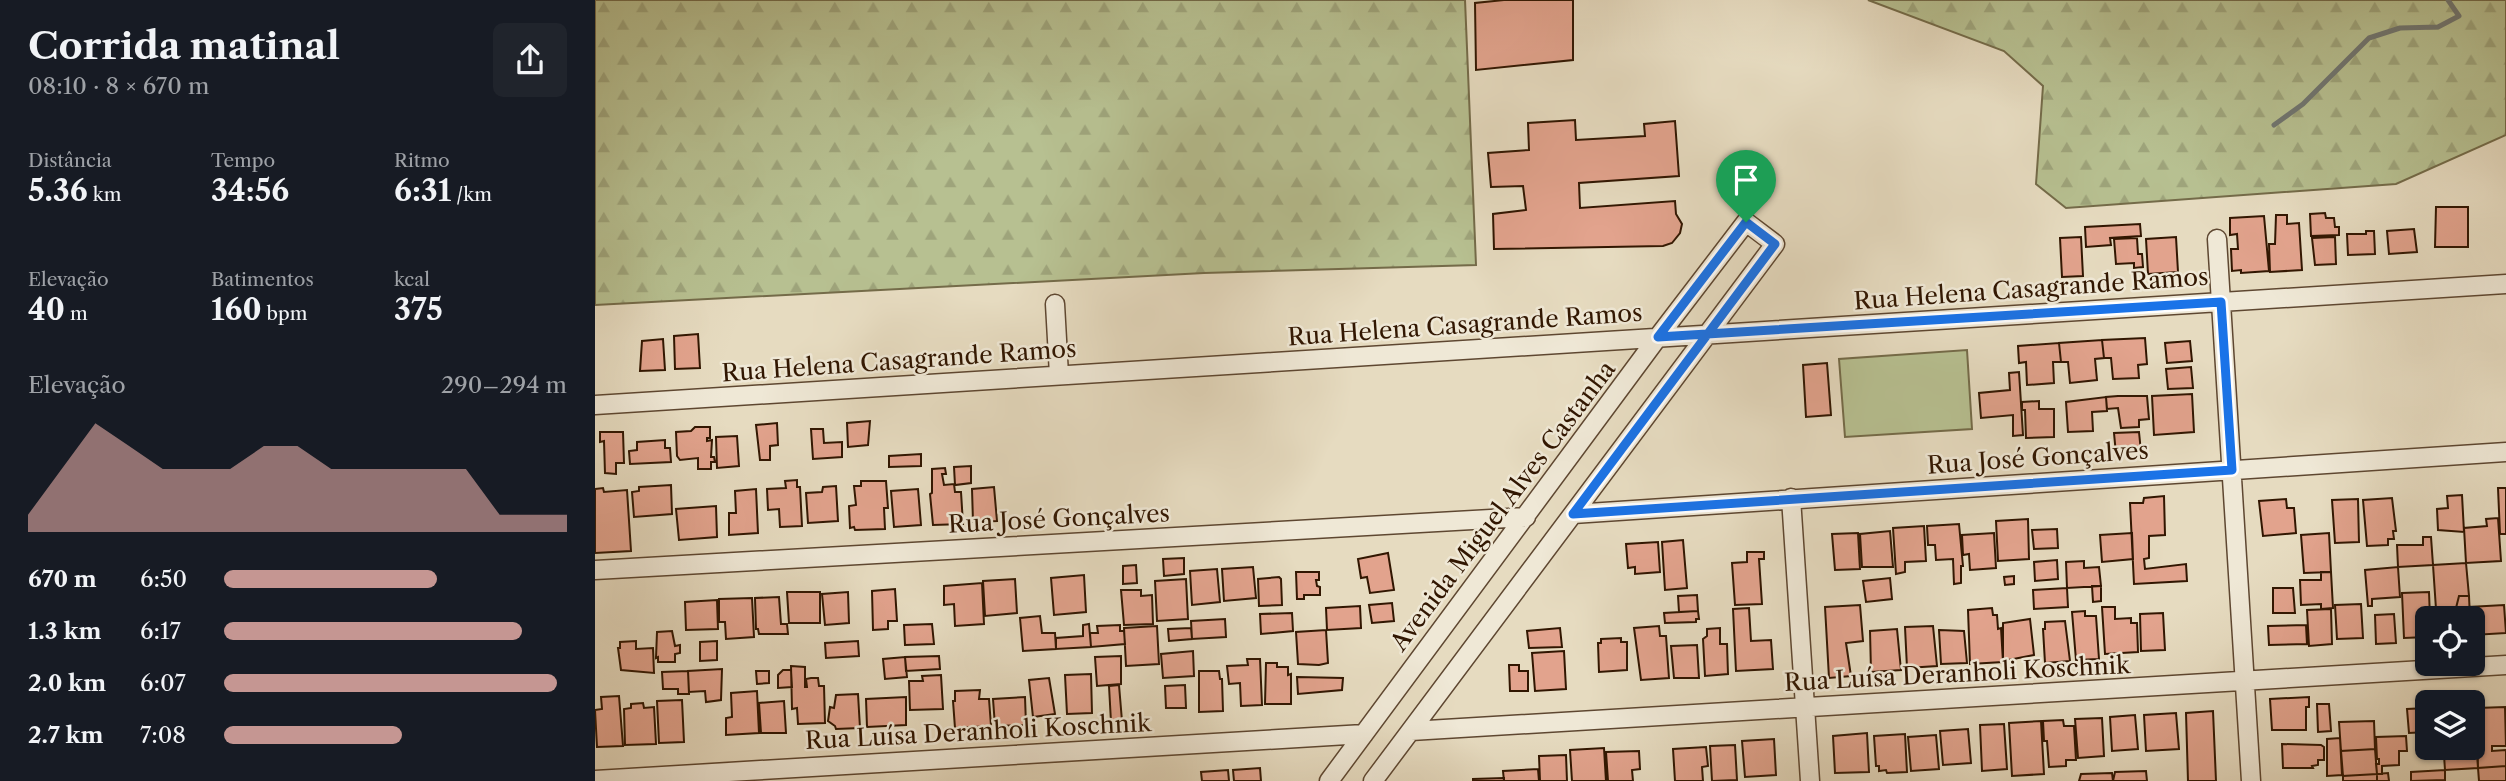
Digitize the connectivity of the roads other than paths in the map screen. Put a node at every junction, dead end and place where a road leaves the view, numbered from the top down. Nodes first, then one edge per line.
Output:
1 (2217, 239) dead end
2 (2506, 284) edge
3 (2221, 302) junction
4 (1055, 304) dead end
5 (1707, 334) junction
6 (1658, 337) junction
7 (1059, 375) junction
8 (595, 405) edge
9 (2506, 452) edge
10 (2232, 470) junction
11 (1791, 498) junction
12 (1573, 514) junction
13 (1526, 517) junction
14 (595, 570) edge
15 (2506, 666) edge
16 (2245, 681) junction
17 (1805, 708) junction
18 (1411, 731) junction
19 (1364, 734) junction
20 (595, 780) edge
21 (1329, 781) edge
22 (1373, 781) edge
23 (1810, 781) edge
24 (2251, 781) edge

1 - 3 street
2 - 3 street, Rua Helena Casagrande Ramos
3 - 5 street, Rua Helena Casagrande Ramos
3 - 10 street
4 - 7 street
5 - 6 street, Rua Helena Casagrande Ramos
5 - 6 street, Avenida Miguel Alves Castanha
5 - 12 street, Avenida Miguel Alves Castanha
6 - 7 street, Rua Helena Casagrande Ramos
6 - 13 street, Avenida Miguel Alves Castanha
7 - 8 street, Rua Helena Casagrande Ramos
9 - 10 street, Rua José Gonçalves
10 - 11 street, Rua José Gonçalves
10 - 16 street
11 - 12 street, Rua José Gonçalves
11 - 17 street
12 - 18 street, Avenida Miguel Alves Castanha
13 - 14 street, Rua José Gonçalves
13 - 19 street, Avenida Miguel Alves Castanha
15 - 16 street, Rua Luísa Deranholi Koschnik
16 - 17 street, Rua Luísa Deranholi Koschnik
16 - 24 street
17 - 18 street, Rua Luísa Deranholi Koschnik
17 - 23 street
18 - 22 street, Avenida Miguel Alves Castanha
19 - 20 street, Rua Luísa Deranholi Koschnik
19 - 21 street, Avenida Miguel Alves Castanha

